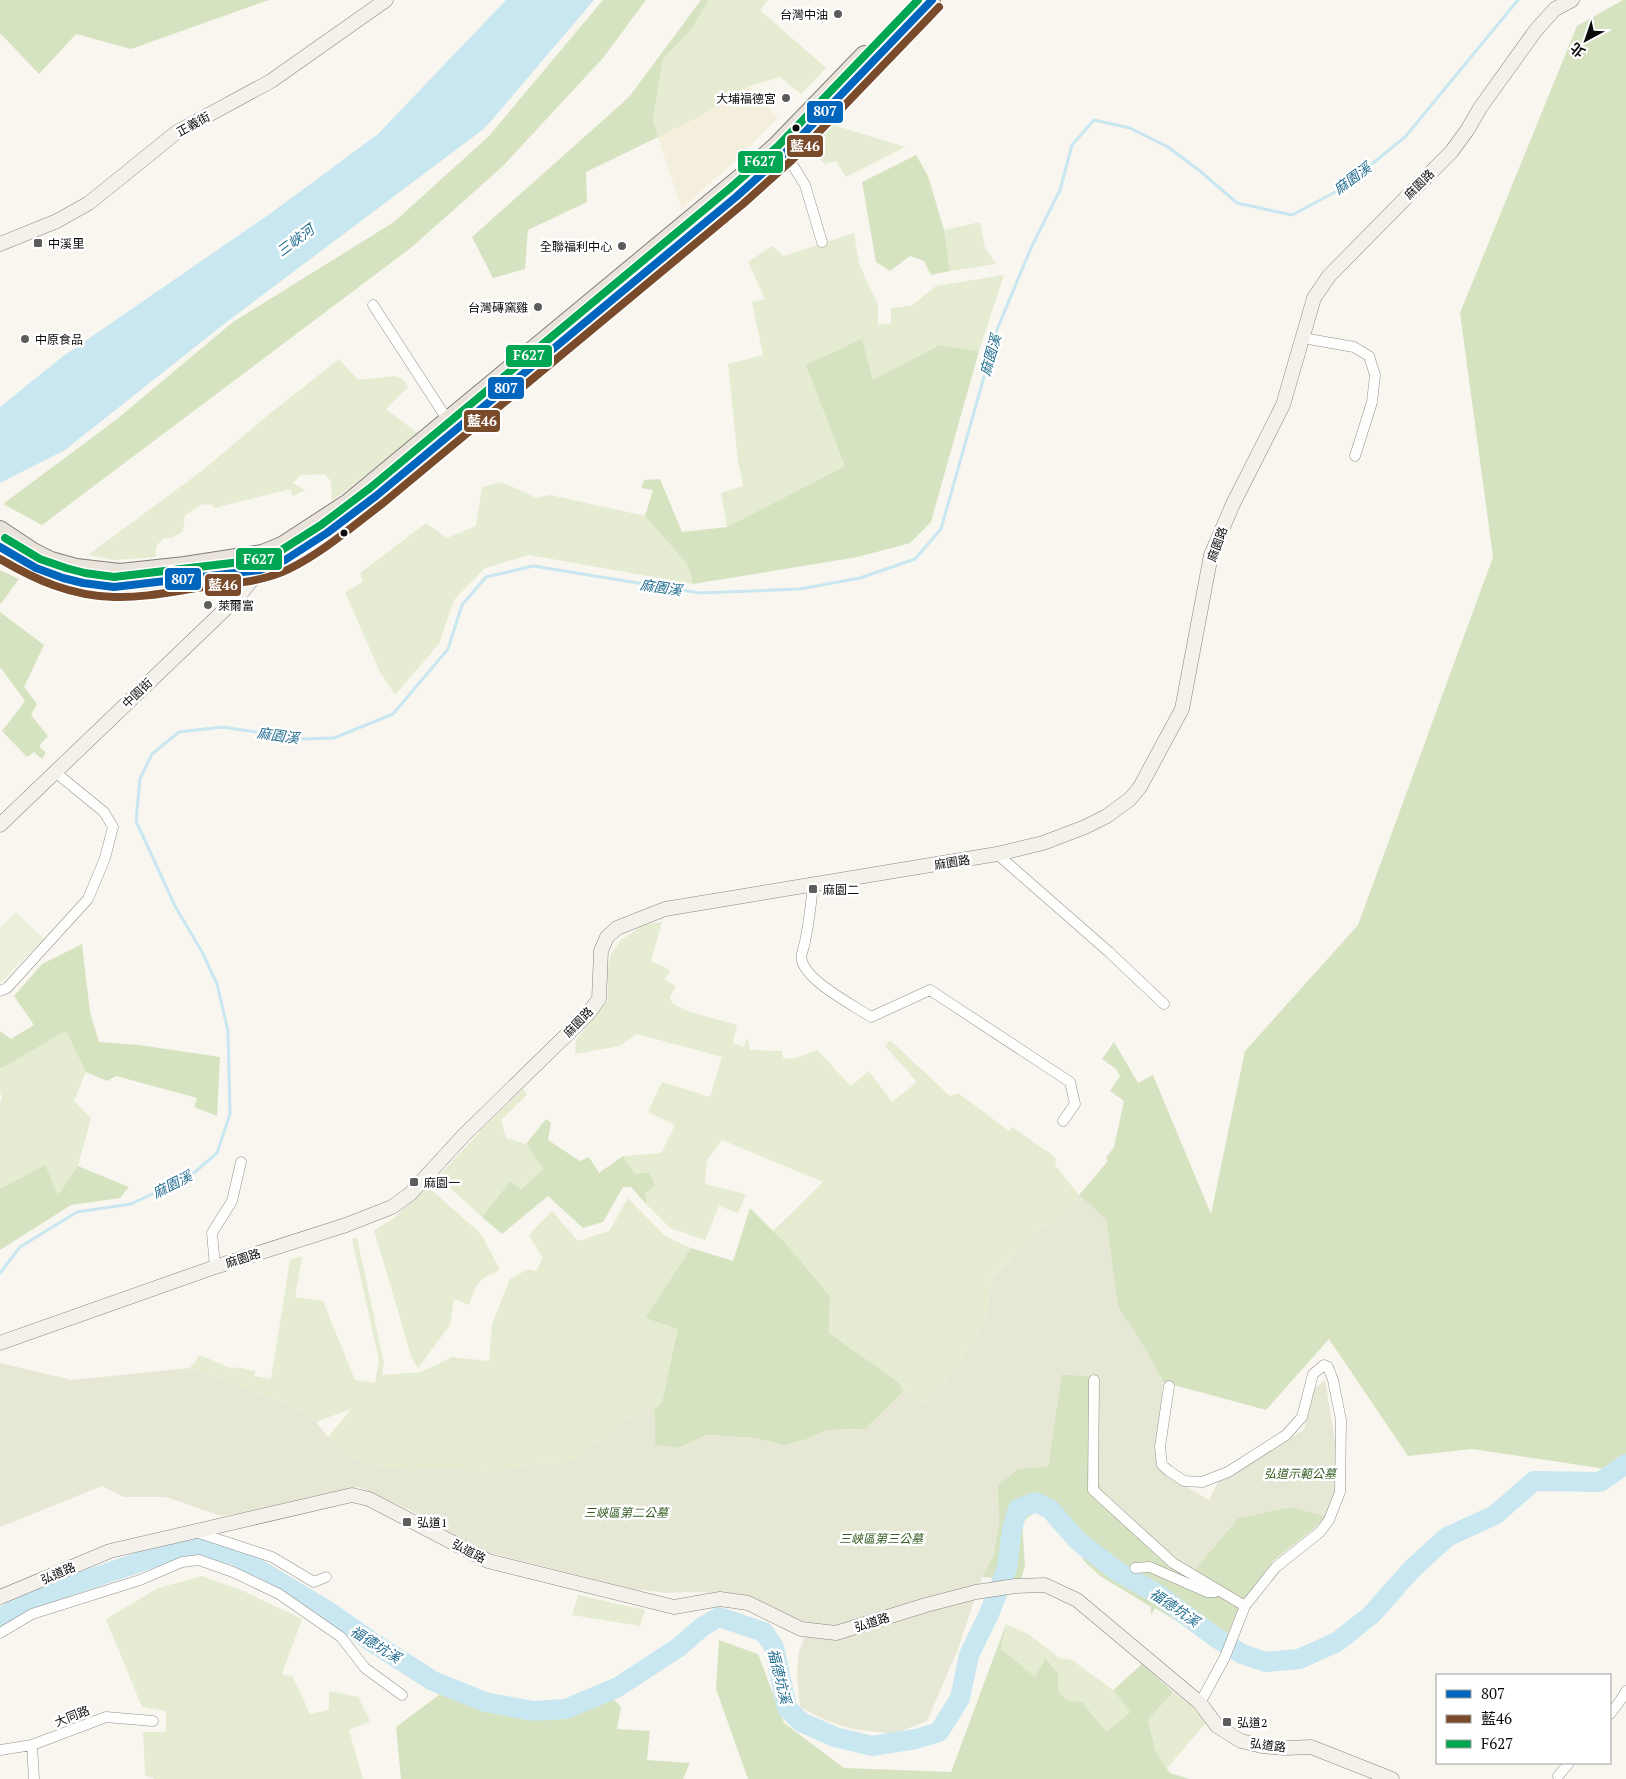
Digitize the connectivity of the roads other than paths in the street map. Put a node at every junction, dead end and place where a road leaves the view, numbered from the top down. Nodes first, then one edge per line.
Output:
1 (386, 0) edge
2 (917, 0) edge
3 (932, 0) edge
4 (1572, 0) edge
5 (785, 153) junction
6 (822, 242) dead end
7 (0, 244) edge
8 (373, 306) dead end
9 (1303, 338) junction
10 (446, 419) junction
11 (1355, 456) dead end
12 (0, 529) edge
13 (0, 547) edge
14 (262, 554) junction
15 (260, 570) junction
16 (55, 772) junction
17 (0, 826) edge
18 (997, 854) junction
19 (813, 884) junction
20 (0, 990) edge
21 (1164, 1004) dead end
22 (1063, 1121) dead end
23 (241, 1162) dead end
24 (215, 1267) junction
25 (0, 1342) edge
26 (1094, 1380) dead end
27 (1169, 1386) dead end
28 (195, 1531) junction
29 (1135, 1568) dead end
30 (326, 1577) dead end
31 (1221, 1593) junction
32 (0, 1597) edge
33 (1245, 1606) junction
34 (0, 1634) edge
35 (1626, 1690) edge
36 (402, 1695) dead end
37 (1200, 1703) junction
38 (1623, 1704) edge
39 (1611, 1713) edge
40 (153, 1721) dead end
41 (32, 1745) junction
42 (0, 1750) edge
43 (1557, 1764) edge
44 (1568, 1764) edge
45 (1558, 1777) edge
46 (34, 1779) edge
47 (1392, 1779) edge

1 - 7 street, 正義街
2 - 10 main road
3 - 5 main road
4 - 9 street, 麻園路
5 - 6 street
5 - 15 main road
8 - 10 street
9 - 11 street
9 - 18 street, 麻園路
10 - 14 main road
12 - 14 main road
13 - 15 main road
14 - 15 street
15 - 16 street, 中園街
16 - 17 street, 中園街
16 - 20 street
18 - 19 street, 麻園路
18 - 21 street
19 - 22 street
19 - 24 street, 麻園路
23 - 24 street
24 - 25 street, 麻園路
26 - 31 street
27 - 33 street
28 - 30 street
28 - 32 street, 弘道路
28 - 37 street, 弘道路
29 - 31 street
31 - 33 street
33 - 37 street
34 - 36 street
35 - 38 street
37 - 47 street, 弘道路
38 - 39 street
40 - 41 street, 大同路
41 - 42 street, 大同路
41 - 46 street
43 - 45 street
44 - 45 street

